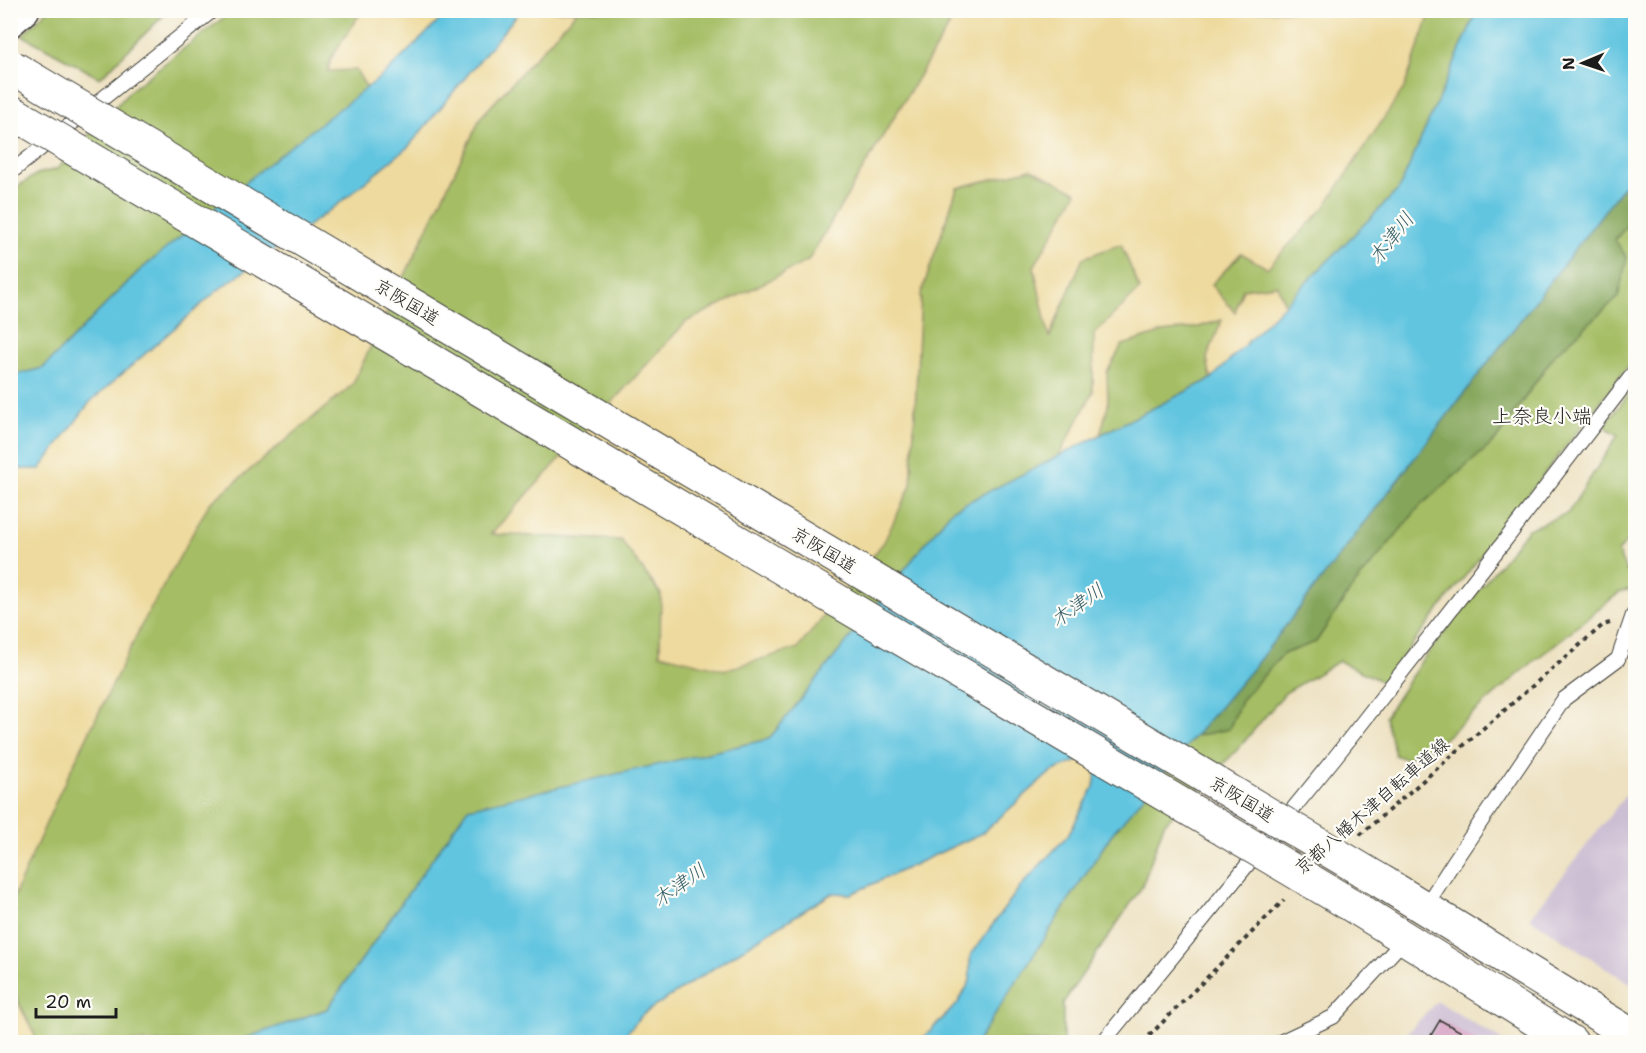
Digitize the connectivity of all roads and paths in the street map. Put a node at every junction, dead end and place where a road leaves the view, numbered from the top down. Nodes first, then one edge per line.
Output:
1 (25, 10) edge
2 (213, 10) edge
3 (10, 22) edge
4 (11, 67) edge
5 (10, 111) edge
6 (10, 173) edge
7 (1635, 370) edge
8 (1633, 615) joint
9 (1354, 840) dead end
10 (1292, 894) dead end
11 (1425, 907) junction
12 (1406, 938) junction
13 (1635, 1038) edge
14 (1103, 1042) edge
15 (1143, 1042) edge
16 (1280, 1042) edge
17 (1572, 1042) edge

1 - 3 street
2 - 6 lane
4 - 11 highway, 京阪国道, bridge
5 - 12 highway, 京阪国道, bridge
7 - 14 lane
8 - 9 path, 京都八幡木津自転車道線
8 - 11 lane
10 - 15 path, 京都八幡木津自転車道線
11 - 13 highway, 京阪国道
12 - 16 lane
12 - 17 highway, 京阪国道

